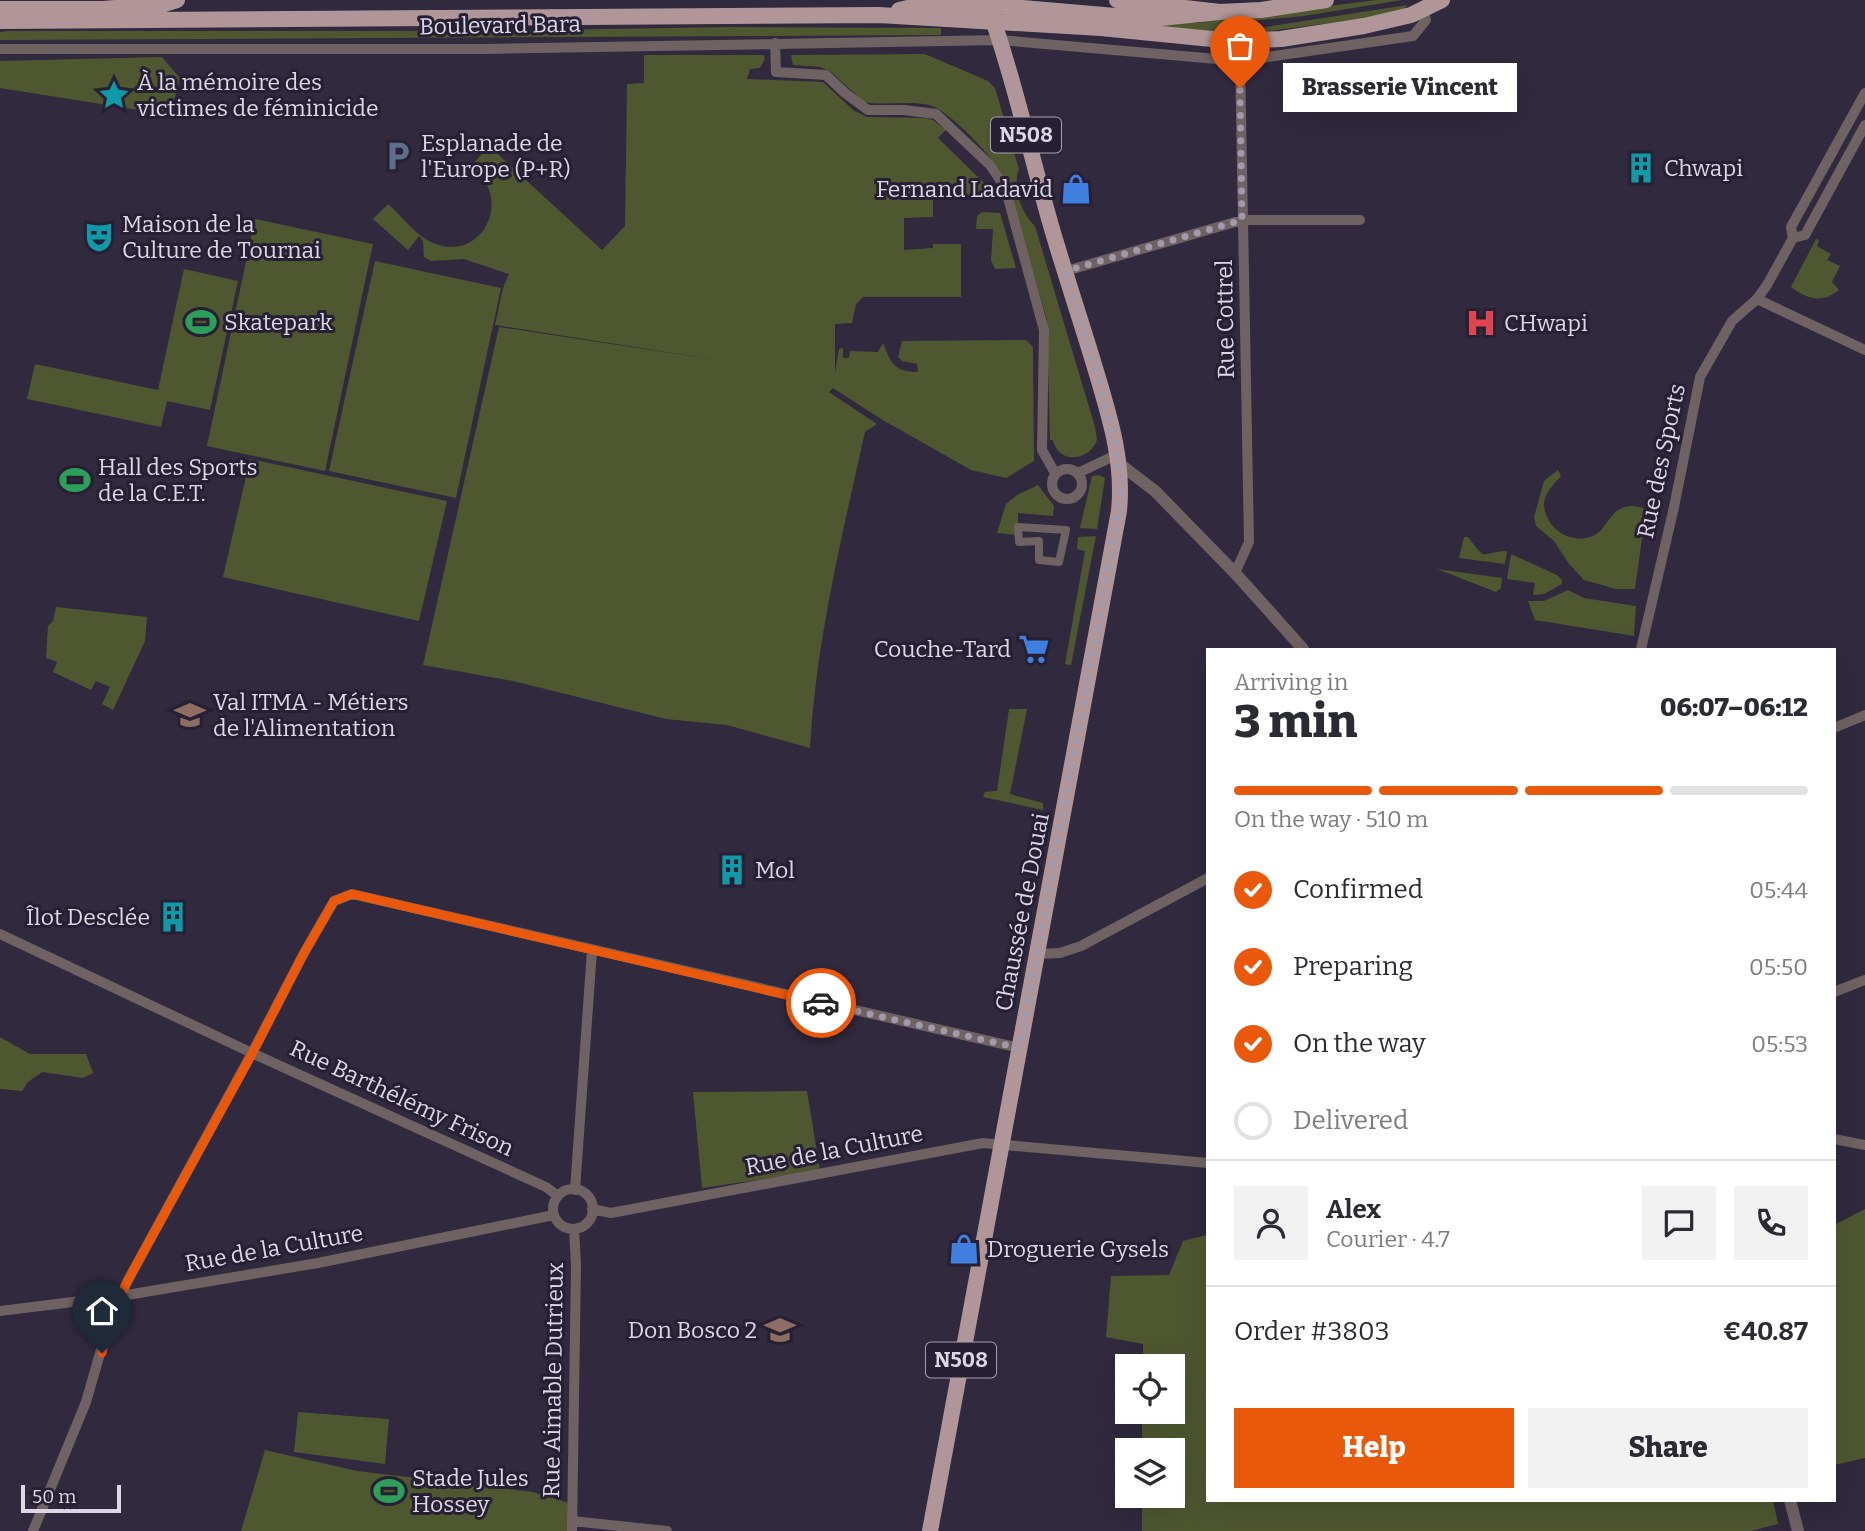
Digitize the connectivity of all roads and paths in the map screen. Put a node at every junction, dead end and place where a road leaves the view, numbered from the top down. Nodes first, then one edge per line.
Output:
1 (177, 0) edge
2 (1117, 0) edge
3 (1326, 0) edge
4 (1442, 0) edge
5 (987, 3) edge
6 (1424, 4) edge
7 (0, 9) edge
8 (1220, 12) junction
9 (879, 15) junction
10 (0, 22) edge
11 (992, 22) junction
12 (1000, 40) junction
13 (775, 43) junction
14 (0, 49) edge
15 (1240, 61) junction
16 (1865, 93) edge
17 (1865, 125) edge
18 (1242, 220) junction
19 (1360, 220) dead end
20 (1793, 238) junction
21 (1066, 271) junction
22 (1757, 299) junction
23 (1865, 351) edge
24 (1120, 459) junction
25 (1055, 473) junction
26 (1078, 473) junction
27 (1019, 542) joint
28 (1236, 573) junction
29 (1302, 648) edge
30 (1641, 648) edge
31 (1865, 715) edge
32 (1836, 727) edge
33 (1206, 879) edge
34 (0, 934) edge
35 (592, 950) junction
36 (1037, 954) junction
37 (1865, 980) edge
38 (1836, 991) edge
39 (1020, 1048) junction
40 (252, 1054) junction
41 (1836, 1139) edge
42 (1001, 1144) junction
43 (1865, 1145) edge
44 (1206, 1163) edge
45 (575, 1190) junction
46 (558, 1196) junction
47 (593, 1209) junction
48 (554, 1215) junction
49 (574, 1229) junction
50 (121, 1296) junction
51 (0, 1311) edge
52 (1791, 1502) edge
53 (572, 1526) edge
54 (33, 1531) edge
55 (667, 1531) edge
56 (930, 1531) edge
57 (1798, 1531) edge

1 - 7 main road
2 - 8 main road
3 - 8 main road
4 - 6 main road
5 - 8 main road
5 - 9 main road
5 - 11 main road
6 - 11 main road
6 - 15 street, Boulevard Bara
9 - 10 main road, Boulevard Bara
9 - 11 main road
11 - 12 main road, N508
12 - 13 street, Boulevard Bara
12 - 15 street, Boulevard Bara
12 - 21 main road, N508
13 - 14 street, Boulevard Bara
13 - 25 street
15 - 18 street, Rue Cottrel
16 - 20 street
17 - 20 street
18 - 19 street
18 - 21 street
18 - 28 street, Rue Cottrel
20 - 22 street, Rue des Sports
21 - 24 main road, N508
22 - 23 street
22 - 30 street, Rue des Sports
24 - 26 street
24 - 28 street
24 - 36 main road, Chaussée de Douai / N508
25 - 26 street
25 - 26 street
27 - 27 street
28 - 29 street
31 - 32 street
33 - 36 street
34 - 40 street, Rue Barthélémy Frison
35 - 39 street
35 - 40 street
35 - 45 street
36 - 39 main road, Chaussée de Douai / N508
37 - 38 street
39 - 42 main road, Chaussée de Douai / N508
40 - 46 street, Rue Barthélémy Frison
40 - 50 street
41 - 43 street
42 - 44 street, Rue de la Culture
42 - 47 street, Rue de la Culture
42 - 56 main road, Chaussée de Douai / N508
45 - 46 street
45 - 47 street
46 - 48 street
47 - 49 street
48 - 49 street
48 - 50 street, Rue de la Culture
49 - 53 street, Rue Aimable Dutrieux
50 - 51 street, Rue de la Culture
50 - 54 street
52 - 57 street
53 - 55 street

